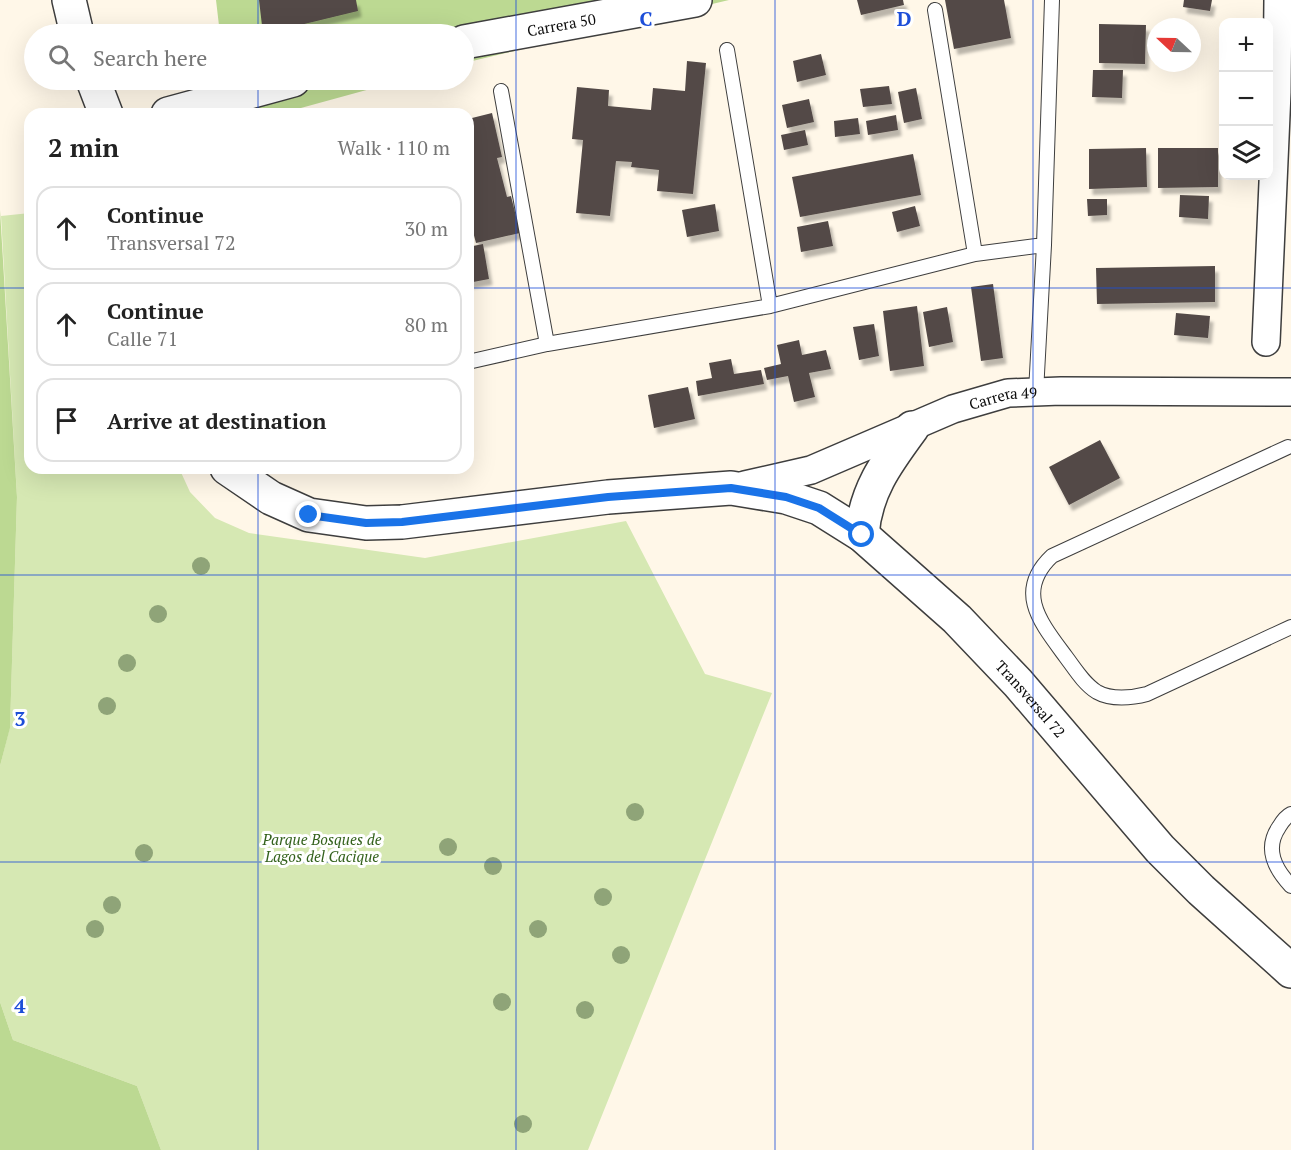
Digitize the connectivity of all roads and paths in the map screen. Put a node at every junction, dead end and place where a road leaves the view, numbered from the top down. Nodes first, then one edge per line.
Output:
1 (69, 0) edge
2 (695, 0) edge
3 (1052, 0) edge
4 (1278, 0) edge
5 (935, 10) dead end
6 (75, 24) edge
7 (474, 40) edge
8 (727, 50) dead end
9 (97, 90) edge
10 (256, 90) edge
11 (501, 90) dead end
12 (1284, 92) edge
13 (104, 108) edge
14 (190, 108) edge
15 (1044, 245) junction
16 (975, 254) junction
17 (770, 306) junction
18 (1266, 342) dead end
19 (547, 344) junction
20 (474, 361) edge
21 (1036, 392) junction
22 (1291, 392) edge
23 (912, 428) junction
24 (1288, 447) dead end
25 (236, 474) edge
26 (731, 488) junction
27 (862, 535) junction
28 (1291, 627) edge
29 (1291, 814) edge
30 (1291, 886) edge
31 (1291, 970) edge

1 - 6 street
2 - 7 street, Carrera 50
3 - 15 lane
4 - 12 street
5 - 16 lane
8 - 17 lane
9 - 13 street
10 - 14 street
11 - 19 lane
12 - 18 street
15 - 16 lane
15 - 21 lane
16 - 17 lane
17 - 19 lane
19 - 20 lane
21 - 22 street, Carrera 49
21 - 23 street, Carrera 49
23 - 26 street, Carrera 49
23 - 27 street
24 - 28 lane
25 - 26 street, Transversal 72
26 - 27 street, Transversal 72
27 - 31 street, Transversal 72
29 - 30 lane

